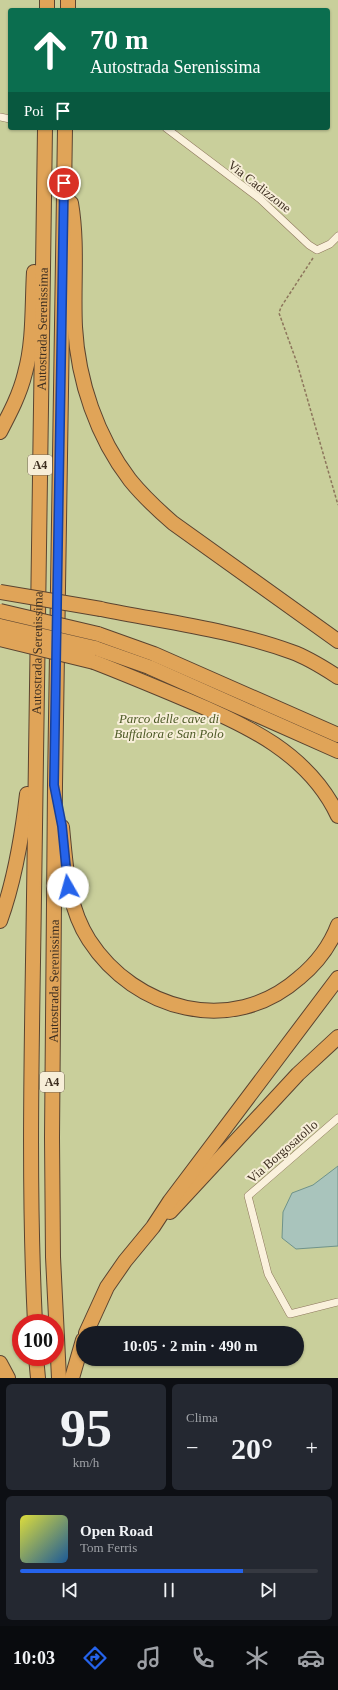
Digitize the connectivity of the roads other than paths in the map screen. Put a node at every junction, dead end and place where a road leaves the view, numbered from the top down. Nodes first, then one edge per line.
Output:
1 (45, 130) edge
2 (65, 130) edge
3 (169, 130) edge
4 (44, 166) junction
5 (64, 167) junction
6 (338, 236) edge
7 (0, 432) edge
8 (0, 592) edge
9 (0, 611) edge
10 (0, 626) edge
11 (0, 639) edge
12 (338, 641) edge
13 (94, 655) junction
14 (338, 677) edge
15 (338, 736) edge
16 (338, 751) edge
17 (35, 763) junction
18 (54, 785) junction
19 (338, 816) edge
20 (0, 921) edge
21 (338, 925) edge
22 (338, 978) edge
23 (338, 1037) edge
24 (338, 1118) edge
25 (154, 1227) junction
26 (338, 1302) edge
27 (35, 1314) edge
28 (89, 1326) edge
29 (0, 1363) edge
30 (76, 1364) edge
31 (37, 1366) edge
32 (8, 1378) edge
33 (38, 1378) edge
34 (59, 1378) edge
35 (72, 1378) edge

1 - 4 highway, Autostrada Serenissima / A4
2 - 5 highway, Autostrada Serenissima / A4
3 - 6 street, Via Cadizzone
4 - 7 highway
4 - 17 highway, Autostrada Serenissima / A4
5 - 12 highway
5 - 18 highway, Autostrada Serenissima / A4
8 - 14 highway, bridge
9 - 15 highway, bridge
10 - 13 highway, bridge
11 - 13 highway, bridge
13 - 16 highway
13 - 19 highway
17 - 20 highway
17 - 27 highway, Autostrada Serenissima / A4
18 - 21 highway
18 - 34 highway, Autostrada Serenissima / A4
22 - 25 highway
23 - 25 highway
24 - 26 street, Via Borgosatollo
25 - 28 highway
29 - 32 highway
30 - 35 highway
31 - 33 highway

